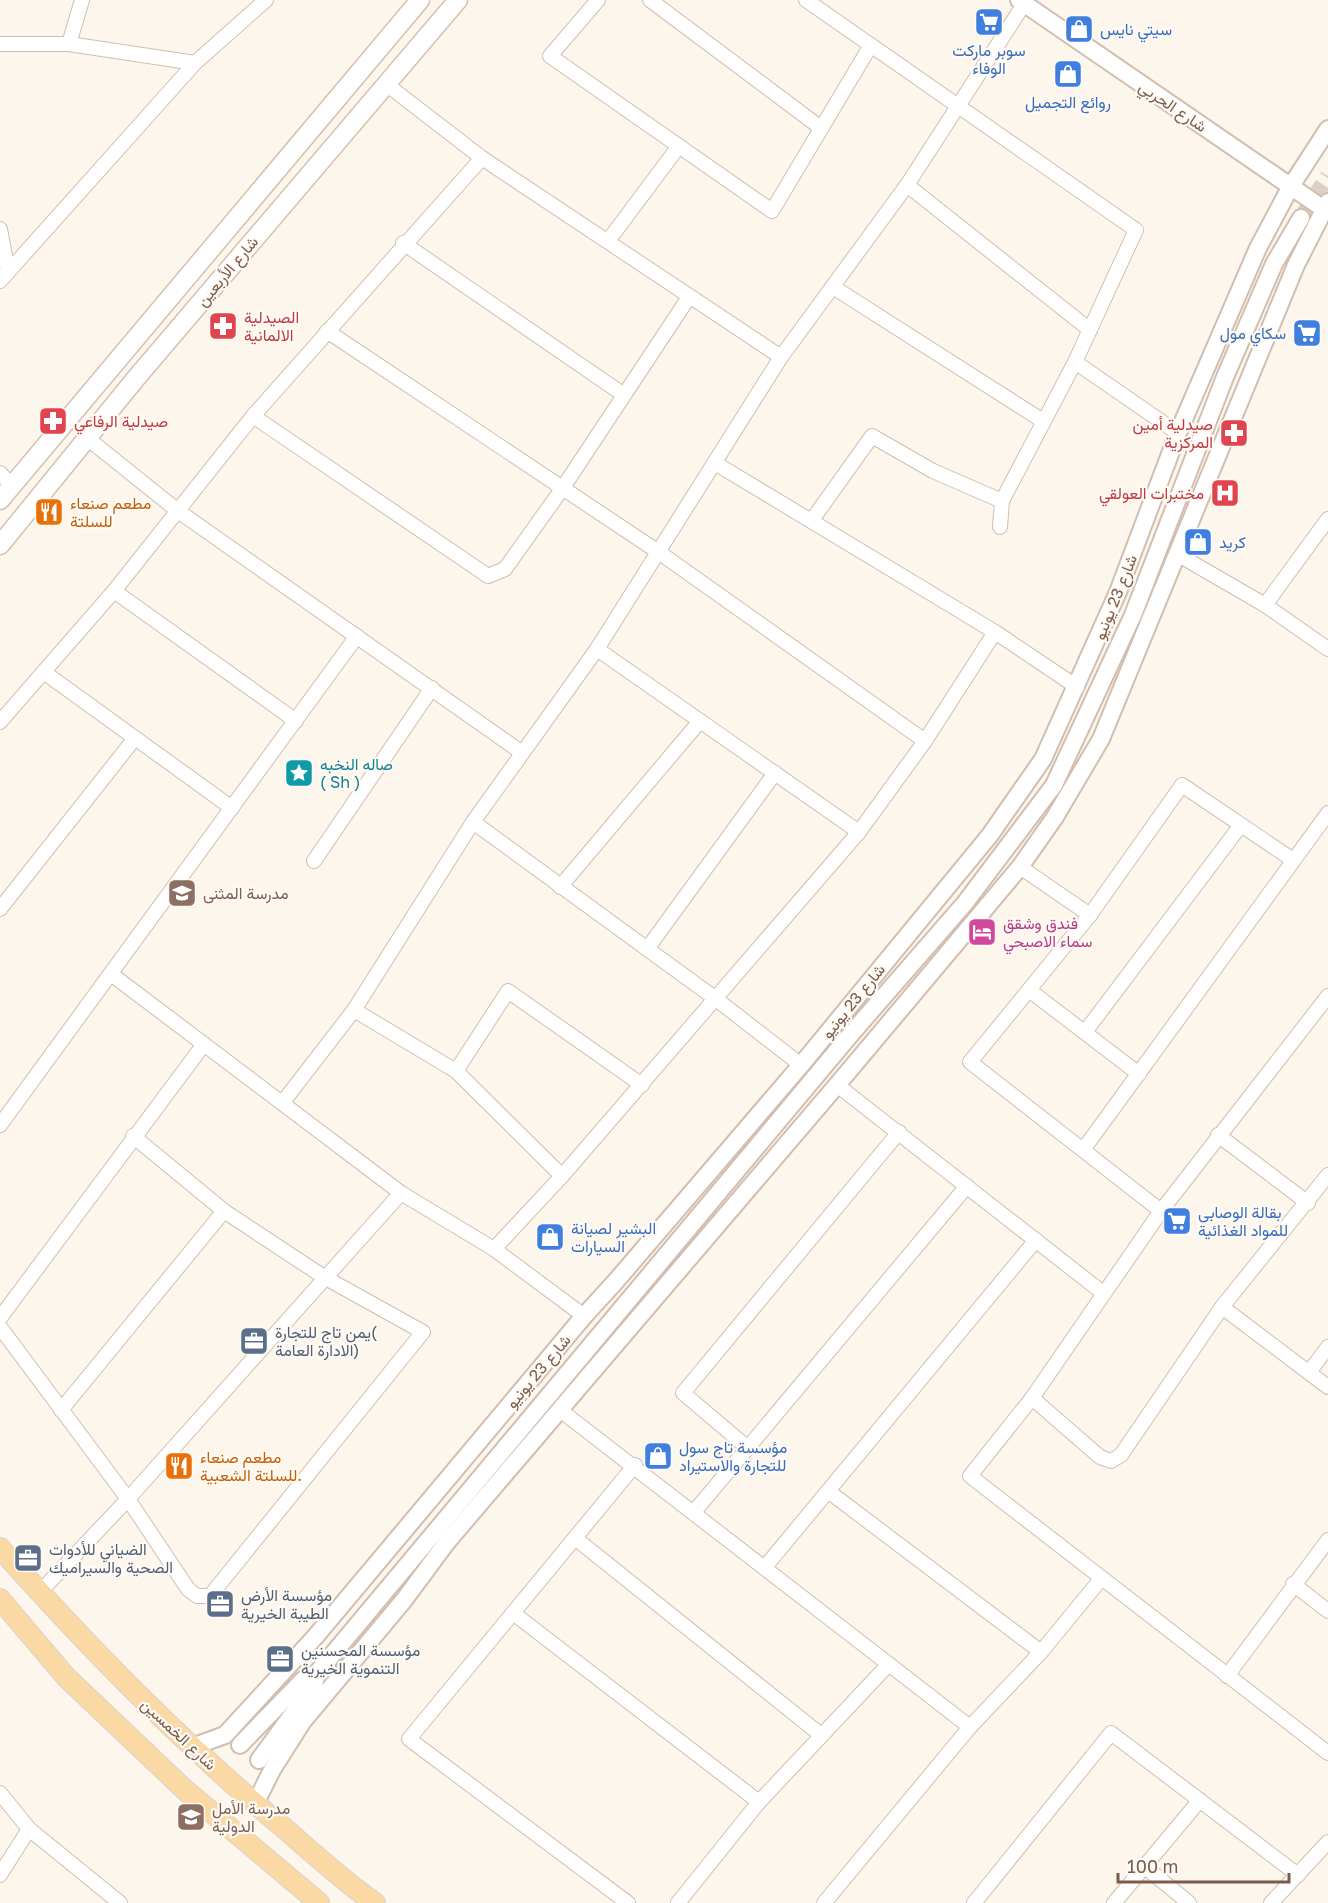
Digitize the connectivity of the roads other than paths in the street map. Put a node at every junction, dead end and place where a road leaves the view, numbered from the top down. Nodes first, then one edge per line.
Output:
1 (82, 0) edge
2 (266, 0) edge
3 (420, 0) edge
4 (458, 0) edge
5 (598, 0) edge
6 (650, 0) edge
7 (806, 0) edge
8 (1021, 2) edge
9 (0, 44) edge
10 (69, 44) junction
11 (871, 45) junction
12 (195, 63) junction
13 (386, 84) junction
14 (959, 105) junction
15 (822, 128) junction
16 (1328, 129) edge
17 (679, 146) junction
18 (1321, 147) edge
19 (482, 158) junction
20 (907, 185) junction
21 (1291, 186) junction
22 (1326, 208) edge
23 (1301, 218) tunnel mouth
24 (0, 229) edge
25 (608, 241) junction
26 (403, 243) junction
27 (1258, 248) junction
28 (1296, 266) junction
29 (4, 277) edge
30 (833, 287) junction
31 (689, 297) junction
32 (1090, 330) junction
33 (327, 331) junction
34 (781, 357) junction
35 (1075, 362) junction
36 (1225, 377) junction
37 (624, 395) junction
38 (253, 416) junction
39 (1043, 421) junction
40 (1178, 433) junction
41 (87, 438) junction
42 (715, 463) junction
43 (6, 479) edge
44 (562, 489) junction
45 (0, 500) edge
46 (1002, 501) junction
47 (178, 511) junction
48 (812, 520) junction
49 (1326, 525) edge
50 (1000, 527) dead end
51 (0, 545) edge
52 (660, 553) junction
53 (1177, 554) junction
54 (114, 591) junction
55 (1265, 605) junction
56 (1148, 630) junction
57 (995, 632) junction
58 (357, 636) junction
59 (1328, 649) edge
60 (597, 650) junction
61 (45, 673) junction
62 (1077, 687) junction
63 (432, 688) junction
64 (1087, 715) junction
65 (296, 721) junction
66 (700, 721) junction
67 (0, 722) edge
68 (135, 738) junction
69 (925, 741) junction
70 (521, 752) junction
71 (775, 773) junction
72 (1054, 785) junction
73 (232, 808) junction
74 (1328, 813) edge
75 (473, 822) junction
76 (1241, 825) junction
77 (995, 826) junction
78 (859, 832) junction
79 (1293, 860) junction
80 (314, 861) dead end
81 (1020, 867) junction
82 (560, 887) junction
83 (0, 909) edge
84 (1090, 915) junction
85 (647, 949) junction
86 (111, 975) junction
87 (1029, 990) junction
88 (1328, 996) edge
89 (716, 999) junction
90 (354, 1010) junction
91 (1085, 1032) junction
92 (204, 1044) junction
93 (801, 1065) junction
94 (456, 1071) junction
95 (1138, 1074) junction
96 (642, 1085) junction
97 (837, 1085) junction
98 (283, 1102) junction
99 (0, 1125) edge
100 (899, 1132) junction
101 (1218, 1135) junction
102 (134, 1136) junction
103 (1083, 1150) junction
104 (1328, 1175) edge
105 (562, 1176) junction
106 (967, 1186) junction
107 (401, 1193) junction
108 (1308, 1203) junction
109 (224, 1211) junction
110 (1161, 1211) junction
111 (1036, 1240) junction
112 (494, 1249) junction
113 (666, 1257) junction
114 (324, 1277) junction
115 (616, 1281) junction
116 (1103, 1293) junction
117 (1222, 1307) junction
118 (584, 1316) junction
119 (0, 1318) edge
120 (0, 1327) edge
121 (1328, 1347) edge
122 (1309, 1372) junction
123 (1328, 1387) edge
124 (1032, 1398) junction
125 (61, 1410) junction
126 (560, 1410) junction
127 (748, 1448) junction
128 (635, 1466) junction
129 (828, 1491) junction
130 (128, 1499) junction
131 (694, 1512) junction
132 (574, 1538) junction
133 (1328, 1540) edge
134 (0, 1548) edge
135 (765, 1567) junction
136 (1101, 1579) junction
137 (1293, 1584) junction
138 (40, 1592) junction
139 (0, 1599) edge
140 (1328, 1611) edge
141 (513, 1613) junction
142 (1041, 1652) junction
143 (889, 1664) junction
144 (317, 1673) junction
145 (1227, 1676) junction
146 (970, 1727) junction
147 (225, 1735) junction
148 (821, 1735) junction
149 (240, 1745) junction
150 (192, 1747) junction
151 (1328, 1753) edge
152 (265, 1765) junction
153 (0, 1793) edge
154 (1200, 1800) junction
155 (759, 1802) junction
156 (255, 1804) junction
157 (29, 1828) junction
158 (1328, 1842) edge
159 (1144, 1866) junction
160 (0, 1875) edge
161 (1298, 1875) junction
162 (830, 1901) edge
163 (120, 1903) edge
164 (319, 1903) edge
165 (375, 1903) edge
166 (628, 1903) edge
167 (678, 1903) edge
168 (974, 1903) edge
169 (1114, 1903) edge
170 (1189, 1903) edge
171 (1271, 1903) edge

1 - 10 street
2 - 12 street
3 - 43 main road, شارع الأربعين
4 - 13 main road, شارع الأربعين
5 - 17 street
6 - 15 street
7 - 11 street
8 - 14 street
8 - 21 street, شارع الحربي
9 - 10 street
10 - 12 street
11 - 14 street
11 - 15 street
12 - 29 street
13 - 19 street
13 - 41 main road, شارع الأربعين
14 - 20 street
14 - 32 street
15 - 17 street
16 - 18 street, شارع 23 يونيو
17 - 25 street
18 - 21 street, شارع 23 يونيو
19 - 25 street
19 - 26 street
20 - 30 street
20 - 32 street
21 - 22 street, شارع الحربي
21 - 27 street, شارع 23 يونيو
22 - 28 street
23 - 36 street
24 - 29 street
25 - 31 street
26 - 33 street
26 - 37 street
27 - 36 street
27 - 40 street, شارع 23 يونيو
28 - 36 street
28 - 53 street
30 - 34 street
30 - 39 street
31 - 34 street
31 - 37 street
32 - 35 street
33 - 38 street
33 - 44 street
34 - 42 street
35 - 39 street
35 - 40 street
36 - 64 street
37 - 44 street
38 - 44 street
38 - 47 street
39 - 46 street
40 - 62 street, شارع 23 يونيو
41 - 47 street
41 - 51 main road, شارع الأربعين
42 - 48 street
42 - 52 street
43 - 45 main road, شارع الأربعين
44 - 52 street
46 - 48 street
46 - 50 street
47 - 54 street
47 - 58 street
48 - 57 street
49 - 55 street
52 - 60 street
52 - 69 street
53 - 55 street
53 - 56 street
54 - 61 street
54 - 65 street
55 - 59 street
56 - 64 street
56 - 81 street
57 - 62 street
57 - 69 street
58 - 63 street
58 - 65 street
60 - 66 street
60 - 70 street
61 - 67 street
61 - 68 street
62 - 77 street, شارع 23 يونيو
63 - 70 street
63 - 80 street
64 - 72 street
65 - 73 street
66 - 71 street
66 - 82 street
68 - 73 street
68 - 83 street
69 - 78 street
70 - 75 street
71 - 78 street
71 - 85 street
72 - 77 street
72 - 113 street
73 - 86 street
74 - 79 street
75 - 82 street
75 - 90 street
76 - 79 street
76 - 84 street
76 - 91 street
77 - 93 street, شارع 23 يونيو
78 - 89 street
79 - 95 street
81 - 84 street
81 - 97 street
82 - 85 street
84 - 87 street
85 - 89 street
86 - 92 street
86 - 99 street
87 - 91 street
87 - 103 street
88 - 101 street
89 - 93 street
89 - 96 street
90 - 94 street
90 - 98 street
91 - 95 street
92 - 98 street
92 - 102 street
93 - 115 street, شارع 23 يونيو
94 - 96 street
94 - 105 street
95 - 103 street
96 - 105 street
97 - 100 street
97 - 126 street
98 - 107 street
100 - 106 street
100 - 127 street
101 - 108 street
101 - 110 street
102 - 109 street
102 - 119 street
103 - 110 street
104 - 108 street
105 - 112 street
106 - 111 street
106 - 127 street
107 - 112 street
107 - 114 street
108 - 117 street
109 - 114 street
109 - 125 street
110 - 116 street
111 - 116 street
111 - 129 street
112 - 118 street
113 - 115 street
113 - 144 street
114 - 130 street
114 - 130 street
115 - 118 street, شارع 23 يونيو
116 - 124 street
117 - 122 street
117 - 124 street
118 - 147 street, شارع 23 يونيو
120 - 125 street
121 - 122 street
122 - 123 street
124 - 136 street
125 - 130 street
126 - 128 street
126 - 152 street
127 - 131 street
128 - 131 street
128 - 132 street
129 - 135 street
129 - 142 street
130 - 138 street
131 - 135 street
132 - 141 street
132 - 148 street
133 - 137 street
134 - 138 main road, شارع الخمسين
135 - 143 street
136 - 142 street
136 - 145 street
137 - 140 street
137 - 145 street
138 - 150 main road, شارع الخمسين
139 - 164 main road
141 - 155 street
141 - 166 street
142 - 146 street
143 - 146 street
143 - 148 street
144 - 149 street
144 - 152 street
145 - 151 street
146 - 162 street
147 - 149 street
147 - 150 street, شارع 23 يونيو
148 - 155 street
149 - 152 street
150 - 156 main road, شارع الخمسين
152 - 156 street
153 - 157 street
154 - 159 street
154 - 161 street
154 - 168 street
155 - 167 street
156 - 165 main road, شارع الخمسين
157 - 160 street
157 - 163 street
158 - 161 street
159 - 169 street
159 - 170 street
161 - 171 street

